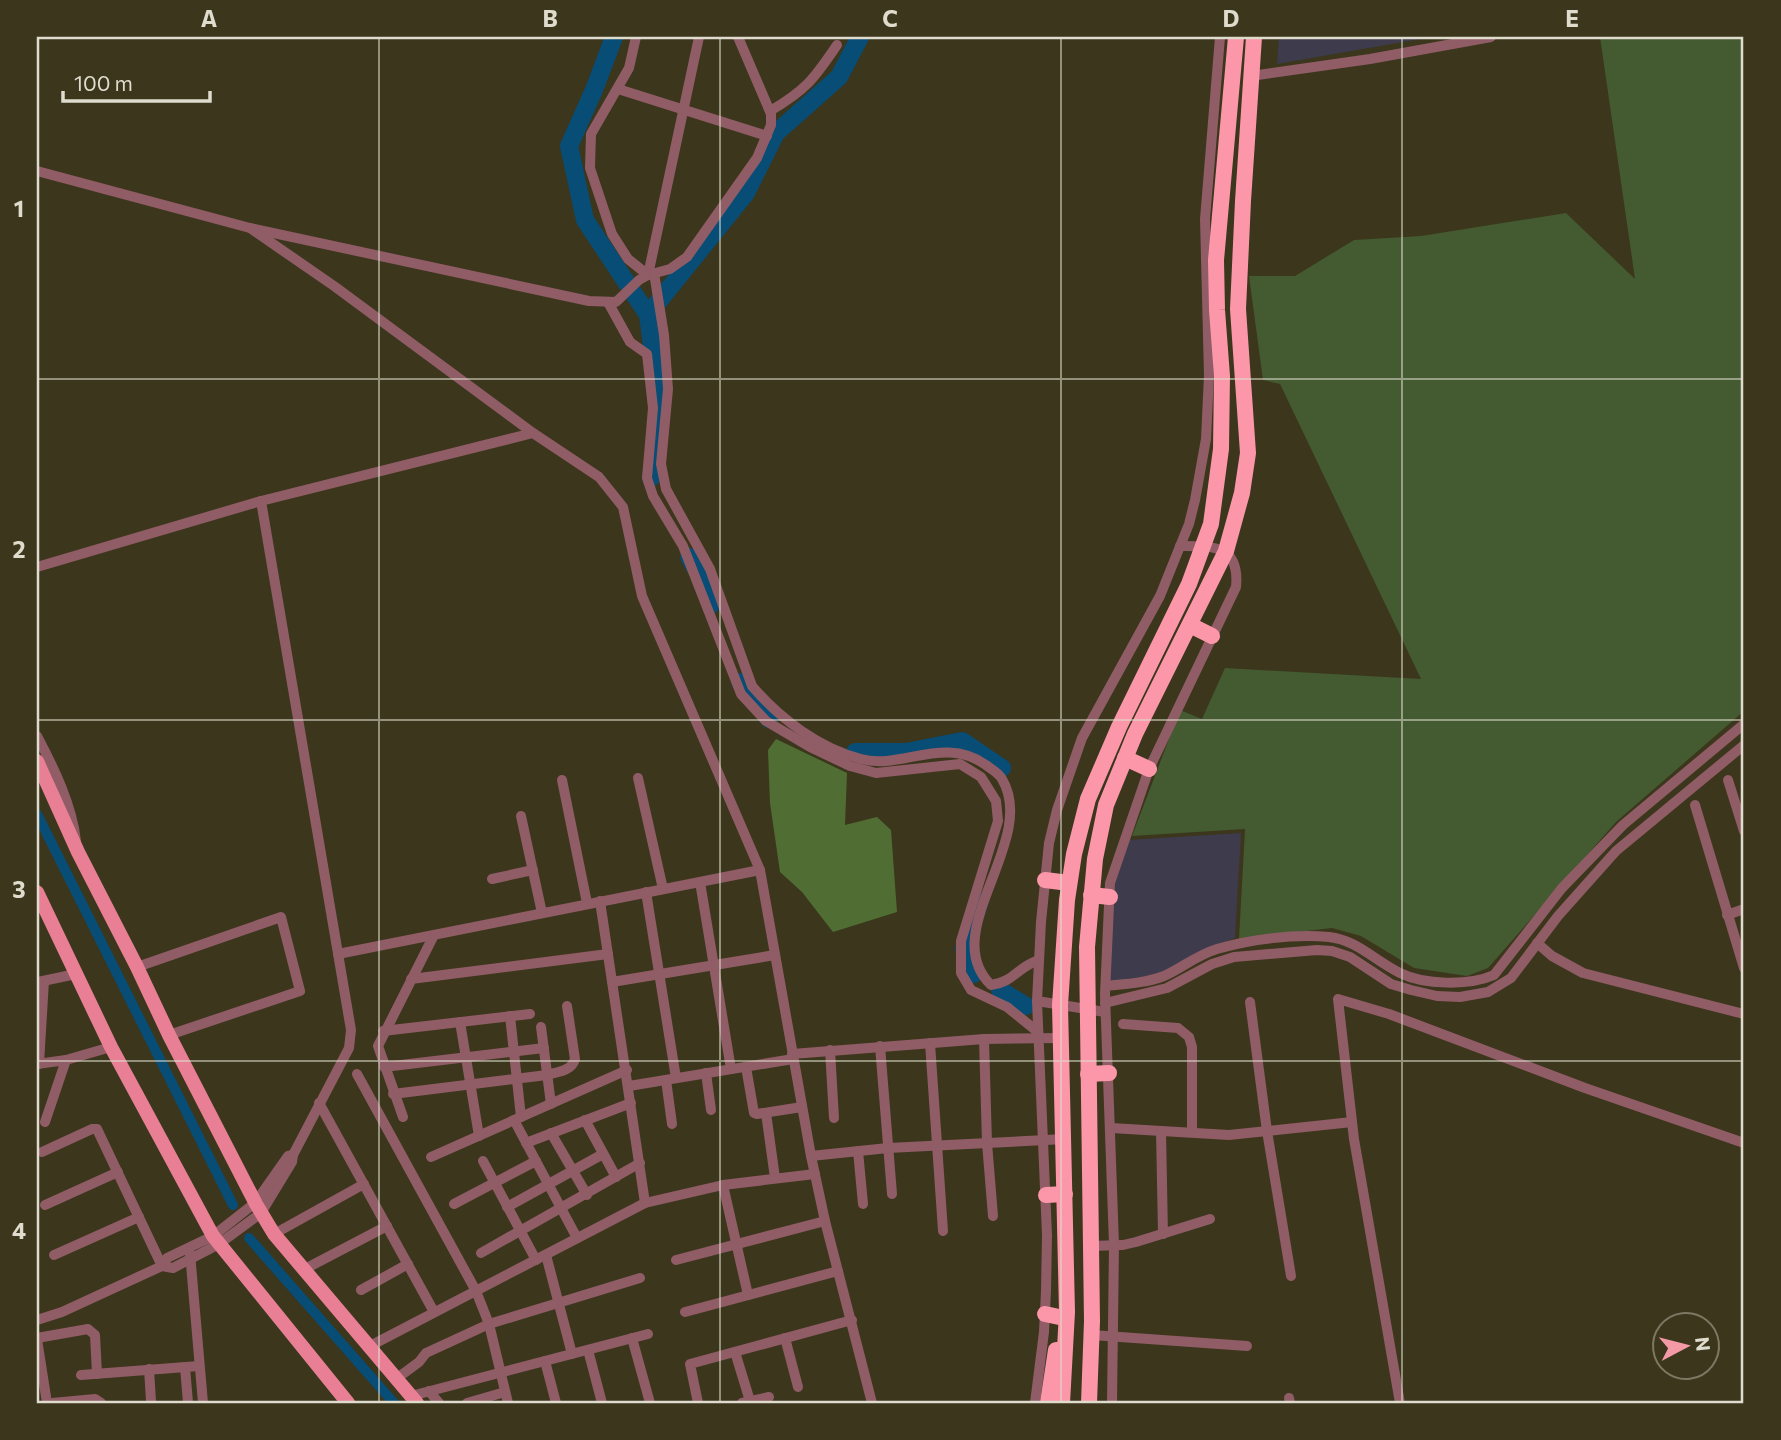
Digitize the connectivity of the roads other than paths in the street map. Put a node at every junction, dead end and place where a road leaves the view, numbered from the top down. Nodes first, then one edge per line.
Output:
1 (636, 37) edge
2 (699, 37) edge
3 (738, 37) edge
4 (1220, 37) edge
5 (1236, 37) edge
6 (1254, 37) edge
7 (1491, 37) edge
8 (837, 45) dead end
9 (1251, 76) junction
10 (618, 89) junction
11 (682, 111) junction
12 (770, 111) junction
13 (767, 136) junction
14 (37, 171) edge
15 (250, 228) junction
16 (649, 276) junction
17 (612, 303) junction
18 (533, 433) junction
19 (261, 500) junction
20 (1180, 546) junction
21 (1204, 546) junction
22 (1226, 551) junction
23 (37, 567) edge
24 (1189, 625) junction
25 (1212, 636) junction
26 (1744, 724) edge
27 (37, 736) edge
28 (1744, 745) edge
29 (1125, 758) junction
30 (37, 763) edge
31 (1149, 769) junction
32 (638, 778) dead end
33 (562, 780) dead end
34 (1728, 780) dead end
35 (1695, 805) dead end
36 (522, 816) dead end
37 (1744, 831) edge
38 (78, 852) junction
39 (533, 870) junction
40 (760, 870) junction
41 (492, 879) dead end
42 (1045, 880) junction
43 (700, 882) junction
44 (1069, 883) junction
45 (663, 889) junction
46 (37, 892) edge
47 (646, 892) junction
48 (1091, 895) junction
49 (1110, 897) junction
50 (600, 901) junction
51 (587, 903) junction
52 (1744, 909) edge
53 (541, 913) junction
54 (1727, 915) junction
55 (434, 935) junction
56 (1537, 943) junction
57 (338, 954) junction
58 (608, 954) junction
59 (775, 955) junction
60 (1039, 960) junction
61 (715, 965) junction
62 (137, 967) junction
63 (1744, 968) edge
64 (76, 974) junction
65 (660, 974) junction
66 (411, 979) junction
67 (40, 982) edge
68 (612, 982) junction
69 (1106, 986) junction
70 (1037, 1001) junction
71 (1250, 1002) dead end
72 (1060, 1005) junction
73 (568, 1006) dead end
74 (1105, 1007) junction
75 (1086, 1009) junction
76 (530, 1014) dead end
77 (1744, 1014) edge
78 (510, 1016) junction
79 (460, 1022) junction
80 (1123, 1024) dead end
81 (541, 1027) dead end
82 (383, 1031) junction
83 (169, 1035) junction
84 (1039, 1035) junction
85 (1060, 1038) junction
86 (984, 1040) junction
87 (930, 1043) junction
88 (880, 1046) junction
89 (111, 1047) junction
90 (544, 1048) junction
91 (830, 1050) junction
92 (514, 1052) junction
93 (466, 1057) junction
94 (793, 1057) junction
95 (66, 1059) junction
96 (38, 1064) edge
97 (384, 1067) junction
98 (746, 1067) junction
99 (731, 1069) junction
100 (627, 1070) junction
101 (706, 1073) junction
102 (1109, 1073) junction
103 (357, 1074) dead end
104 (1088, 1074) junction
105 (547, 1075) junction
106 (517, 1079) junction
107 (671, 1079) junction
108 (470, 1085) junction
109 (629, 1086) junction
110 (393, 1094) junction
111 (319, 1103) junction
112 (631, 1103) junction
113 (551, 1104) junction
114 (802, 1107) junction
115 (711, 1110) dead end
116 (766, 1113) junction
117 (403, 1117) dead end
118 (834, 1118) dead end
119 (517, 1119) junction
120 (584, 1120) junction
121 (45, 1122) dead end
122 (1352, 1122) junction
123 (672, 1124) dead end
124 (1111, 1128) junction
125 (1161, 1130) junction
126 (1192, 1132) junction
127 (1266, 1132) junction
128 (551, 1133) junction
129 (479, 1136) junction
130 (1065, 1139) junction
131 (1043, 1140) junction
132 (526, 1143) junction
133 (987, 1143) junction
134 (1744, 1143) edge
135 (937, 1146) junction
136 (888, 1148) junction
137 (858, 1151) junction
138 (42, 1152) dead end
139 (603, 1154) junction
140 (811, 1156) junction
141 (431, 1157) dead end
142 (483, 1161) dead end
143 (536, 1161) junction
144 (640, 1163) junction
145 (573, 1171) junction
146 (118, 1172) junction
147 (815, 1174) junction
148 (616, 1177) junction
149 (775, 1178) junction
150 (495, 1183) junction
151 (363, 1184) junction
152 (549, 1184) junction
153 (723, 1185) junction
154 (892, 1194) dead end
155 (1065, 1194) junction
156 (587, 1195) junction
157 (1046, 1195) junction
158 (645, 1203) junction
159 (863, 1204) dead end
160 (45, 1205) dead end
161 (454, 1205) dead end
162 (508, 1207) junction
163 (258, 1208) junction
164 (562, 1209) junction
165 (993, 1216) dead end
166 (139, 1217) junction
167 (1210, 1219) dead end
168 (825, 1221) junction
169 (387, 1226) junction
170 (520, 1231) junction
171 (943, 1231) dead end
172 (274, 1234) junction
173 (1163, 1234) junction
174 (577, 1238) junction
175 (216, 1240) junction
176 (736, 1244) junction
177 (1114, 1245) junction
178 (1090, 1246) junction
179 (191, 1247) junction
180 (481, 1253) dead end
181 (54, 1255) dead end
182 (541, 1257) junction
183 (190, 1260) junction
184 (676, 1260) dead end
185 (408, 1264) junction
186 (162, 1266) junction
187 (303, 1270) junction
188 (838, 1271) junction
189 (1291, 1276) dead end
190 (640, 1278) dead end
191 (361, 1290) dead end
192 (475, 1292) junction
193 (748, 1296) junction
194 (558, 1302) junction
195 (434, 1312) junction
196 (685, 1312) dead end
197 (1045, 1314) junction
198 (1066, 1315) junction
199 (49, 1316) junction
200 (37, 1320) edge
201 (852, 1320) junction
202 (489, 1324) junction
203 (648, 1334) dead end
204 (53, 1335) junction
205 (1092, 1335) junction
206 (1112, 1336) junction
207 (632, 1338) junction
208 (785, 1338) junction
209 (37, 1339) edge
210 (1248, 1346) dead end
211 (368, 1347) junction
212 (588, 1350) junction
213 (735, 1352) junction
214 (572, 1354) junction
215 (545, 1361) junction
216 (199, 1366) junction
217 (185, 1367) junction
218 (149, 1369) junction
219 (500, 1373) junction
220 (97, 1374) junction
221 (80, 1375) dead end
222 (396, 1379) junction
223 (798, 1387) dead end
224 (429, 1391) junction
225 (505, 1391) junction
226 (769, 1397) dead end
227 (1062, 1398) edge
228 (414, 1400) edge
229 (151, 1401) dead end
230 (1093, 1401) edge
231 (746, 1402) edge
232 (49, 1403) edge
233 (101, 1403) edge
234 (188, 1403) edge
235 (203, 1403) edge
236 (348, 1403) edge
237 (439, 1403) edge
238 (467, 1403) edge
239 (508, 1403) edge
240 (556, 1403) edge
241 (603, 1403) edge
242 (650, 1403) edge
243 (698, 1403) edge
244 (872, 1403) edge
245 (1035, 1403) edge
246 (1048, 1403) edge
247 (1112, 1403) edge
248 (1400, 1403) edge

1 - 10 street
2 - 11 street
3 - 12 street
4 - 20 street
5 - 21 highway
6 - 9 highway
7 - 9 street
8 - 12 street
9 - 22 highway
10 - 11 street
10 - 16 street
11 - 13 street
11 - 16 street
12 - 13 street
13 - 16 street
14 - 15 street
15 - 17 street
15 - 18 street
16 - 17 street
16 - 60 street
17 - 84 street
18 - 19 street
18 - 40 street
19 - 23 street
19 - 57 street
20 - 21 street
20 - 42 street
21 - 22 street
21 - 44 highway
22 - 24 highway
22 - 25 street
24 - 25 highway
24 - 29 highway
25 - 31 street
26 - 69 street
27 - 38 street
28 - 56 street
29 - 31 highway
29 - 48 highway
30 - 38 main road
31 - 49 street
32 - 45 street
33 - 51 street
34 - 37 street
35 - 54 street
36 - 39 street
38 - 62 main road
39 - 41 street
39 - 53 street
40 - 43 street
40 - 59 street
42 - 44 highway
42 - 60 street
43 - 45 street
43 - 61 street
44 - 72 highway
45 - 47 street
46 - 64 main road
47 - 50 street
47 - 65 street
48 - 49 highway
48 - 75 highway
49 - 69 street
50 - 51 street
50 - 58 street
51 - 53 street
52 - 54 street
53 - 55 street
54 - 63 street
55 - 57 street
55 - 66 street
56 - 74 street
56 - 77 street
57 - 111 street
58 - 66 street
58 - 68 street
59 - 61 street
59 - 94 street
60 - 70 street
61 - 65 street
61 - 99 street
62 - 83 main road
62 - 83 street
64 - 67 street
64 - 89 main road
65 - 68 street
65 - 107 street
66 - 82 street
67 - 96 street
68 - 100 street
69 - 74 street
70 - 72 street
70 - 84 street
71 - 127 street
72 - 75 street
72 - 85 highway
73 - 105 street
74 - 75 street
74 - 102 street
75 - 104 highway
76 - 78 street
78 - 79 street
78 - 92 street
79 - 82 street
79 - 93 street
80 - 126 street
81 - 90 street
82 - 97 street
83 - 163 main road
84 - 85 street
84 - 86 street
84 - 131 street
85 - 130 highway
86 - 87 street
86 - 133 street
87 - 88 street
87 - 135 street
88 - 91 street
88 - 136 street
89 - 95 street
89 - 175 main road
90 - 92 street
90 - 105 street
91 - 94 street
91 - 118 street
92 - 93 street
92 - 106 street
93 - 97 street
93 - 108 street
94 - 98 street
94 - 114 street
95 - 96 street
95 - 121 street
97 - 110 street
98 - 99 street
98 - 116 street
99 - 101 street
100 - 109 street
100 - 113 street
101 - 107 street
101 - 115 street
102 - 104 highway
102 - 124 street
103 - 192 street
104 - 178 highway
105 - 106 street
105 - 113 street
106 - 108 street
106 - 119 street
107 - 109 street
107 - 123 street
108 - 110 street
108 - 129 street
109 - 112 street
110 - 117 street
111 - 151 street
111 - 163 street
112 - 120 street
112 - 144 street
113 - 119 street
114 - 116 street
114 - 140 street
116 - 149 street
119 - 129 street
119 - 132 street
120 - 128 street
120 - 139 street
122 - 127 street
122 - 134 street
122 - 248 street
124 - 125 street
124 - 177 street
125 - 126 street
125 - 173 street
126 - 127 street
127 - 189 street
128 - 132 street
128 - 145 street
129 - 141 street
130 - 131 street
130 - 155 highway
131 - 133 street
131 - 157 street
132 - 143 street
133 - 135 street
133 - 165 street
135 - 136 street
135 - 171 street
136 - 137 street
136 - 154 street
137 - 140 street
137 - 159 street
138 - 146 street
139 - 145 street
139 - 148 street
140 - 147 street
142 - 150 street
143 - 150 street
143 - 152 street
144 - 148 street
144 - 158 street
145 - 152 street
145 - 156 street
146 - 160 street
146 - 166 street
147 - 149 street
147 - 168 street
148 - 156 street
149 - 153 street
150 - 161 street
150 - 162 street
151 - 169 street
151 - 172 street
152 - 162 street
152 - 164 street
153 - 158 street
153 - 176 street
155 - 157 highway
155 - 198 highway
156 - 164 street
157 - 197 street
158 - 174 street
162 - 170 street
163 - 172 main road
163 - 175 street
164 - 170 street
164 - 174 street
166 - 181 street
166 - 186 street
167 - 173 street
168 - 176 street
168 - 188 street
169 - 185 street
169 - 187 street
170 - 180 street
170 - 182 street
172 - 187 main road
173 - 177 street
174 - 182 street
175 - 179 street
175 - 183 street
175 - 236 main road
176 - 184 street
176 - 193 street
177 - 178 street
177 - 206 street
178 - 205 highway
179 - 183 street
179 - 186 street
182 - 192 street
182 - 194 street
183 - 186 street
183 - 216 street
185 - 191 street
185 - 195 street
186 - 199 street
187 - 211 main road
188 - 193 street
188 - 201 street
190 - 194 street
192 - 195 street
192 - 202 street
193 - 196 street
194 - 202 street
194 - 214 street
195 - 211 street
197 - 198 highway
197 - 245 street
198 - 227 highway
198 - 246 highway
199 - 200 street
199 - 204 street
201 - 208 street
201 - 244 street
202 - 219 street
202 - 222 street
203 - 207 street
204 - 209 street
204 - 220 street
205 - 206 street
205 - 230 highway
206 - 210 street
206 - 247 street
207 - 212 street
207 - 242 street
208 - 213 street
208 - 223 street
209 - 232 street
211 - 222 main road
212 - 214 street
212 - 241 street
213 - 231 street
213 - 243 street
214 - 215 street
215 - 219 street
215 - 240 street
216 - 217 street
216 - 235 street
217 - 218 street
217 - 234 street
218 - 220 street
218 - 229 street
219 - 224 street
219 - 225 street
220 - 221 street
222 - 228 main road
224 - 228 street
224 - 237 street
225 - 238 street
225 - 239 street
226 - 231 street
232 - 233 street

